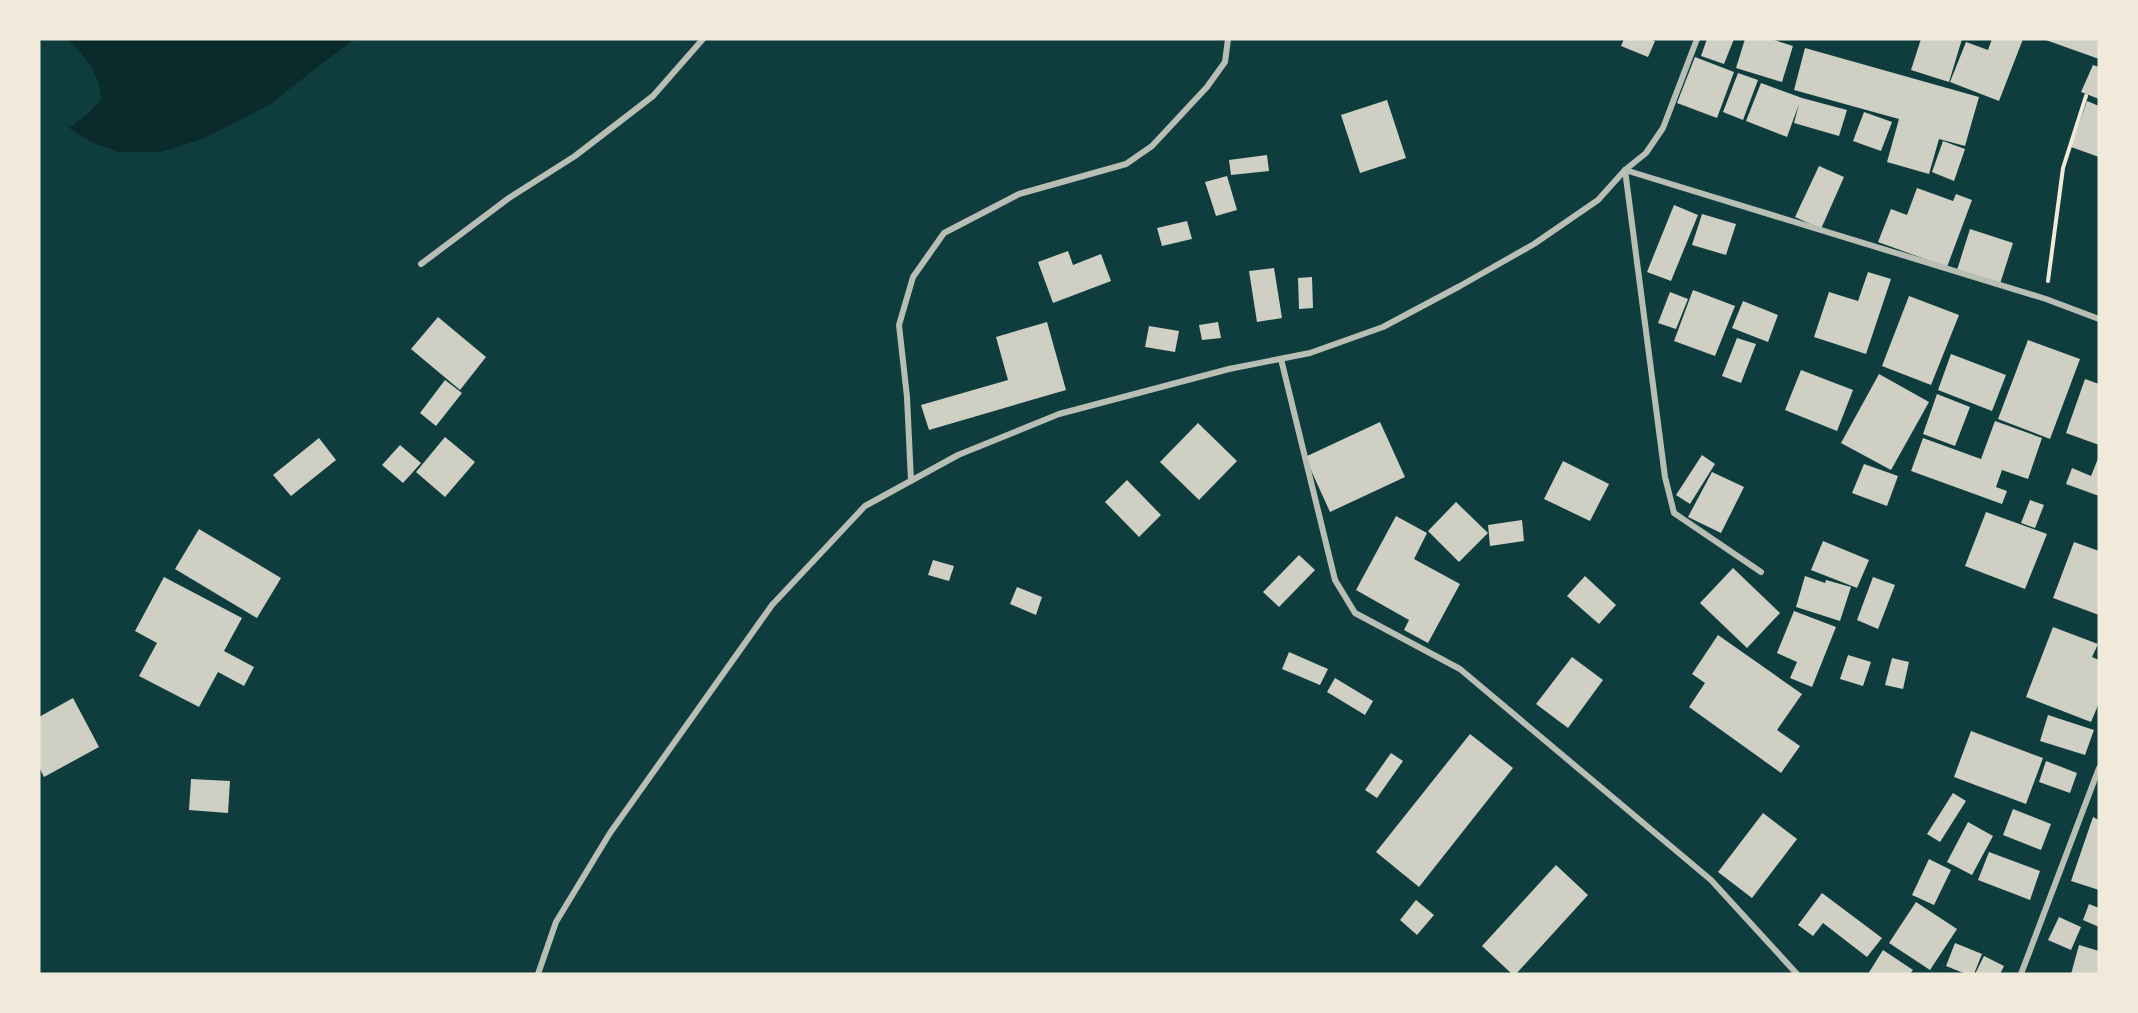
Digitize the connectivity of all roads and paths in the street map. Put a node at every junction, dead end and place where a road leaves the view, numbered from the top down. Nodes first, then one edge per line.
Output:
1 (703, 39) edge
2 (1228, 39) edge
3 (1697, 39) edge
4 (2086, 96) dead end
5 (1625, 170) junction
6 (421, 264) dead end
7 (2046, 299) junction
8 (2099, 319) edge
9 (1281, 359) junction
10 (911, 481) junction
11 (1761, 572) dead end
12 (2099, 768) edge
13 (538, 974) edge
14 (1797, 974) edge
15 (2021, 974) edge

1 - 6 street
2 - 10 street
3 - 5 street
4 - 7 path
5 - 7 street
5 - 9 street
5 - 11 street
7 - 8 street
9 - 10 street
9 - 14 street
10 - 13 street
12 - 15 street

